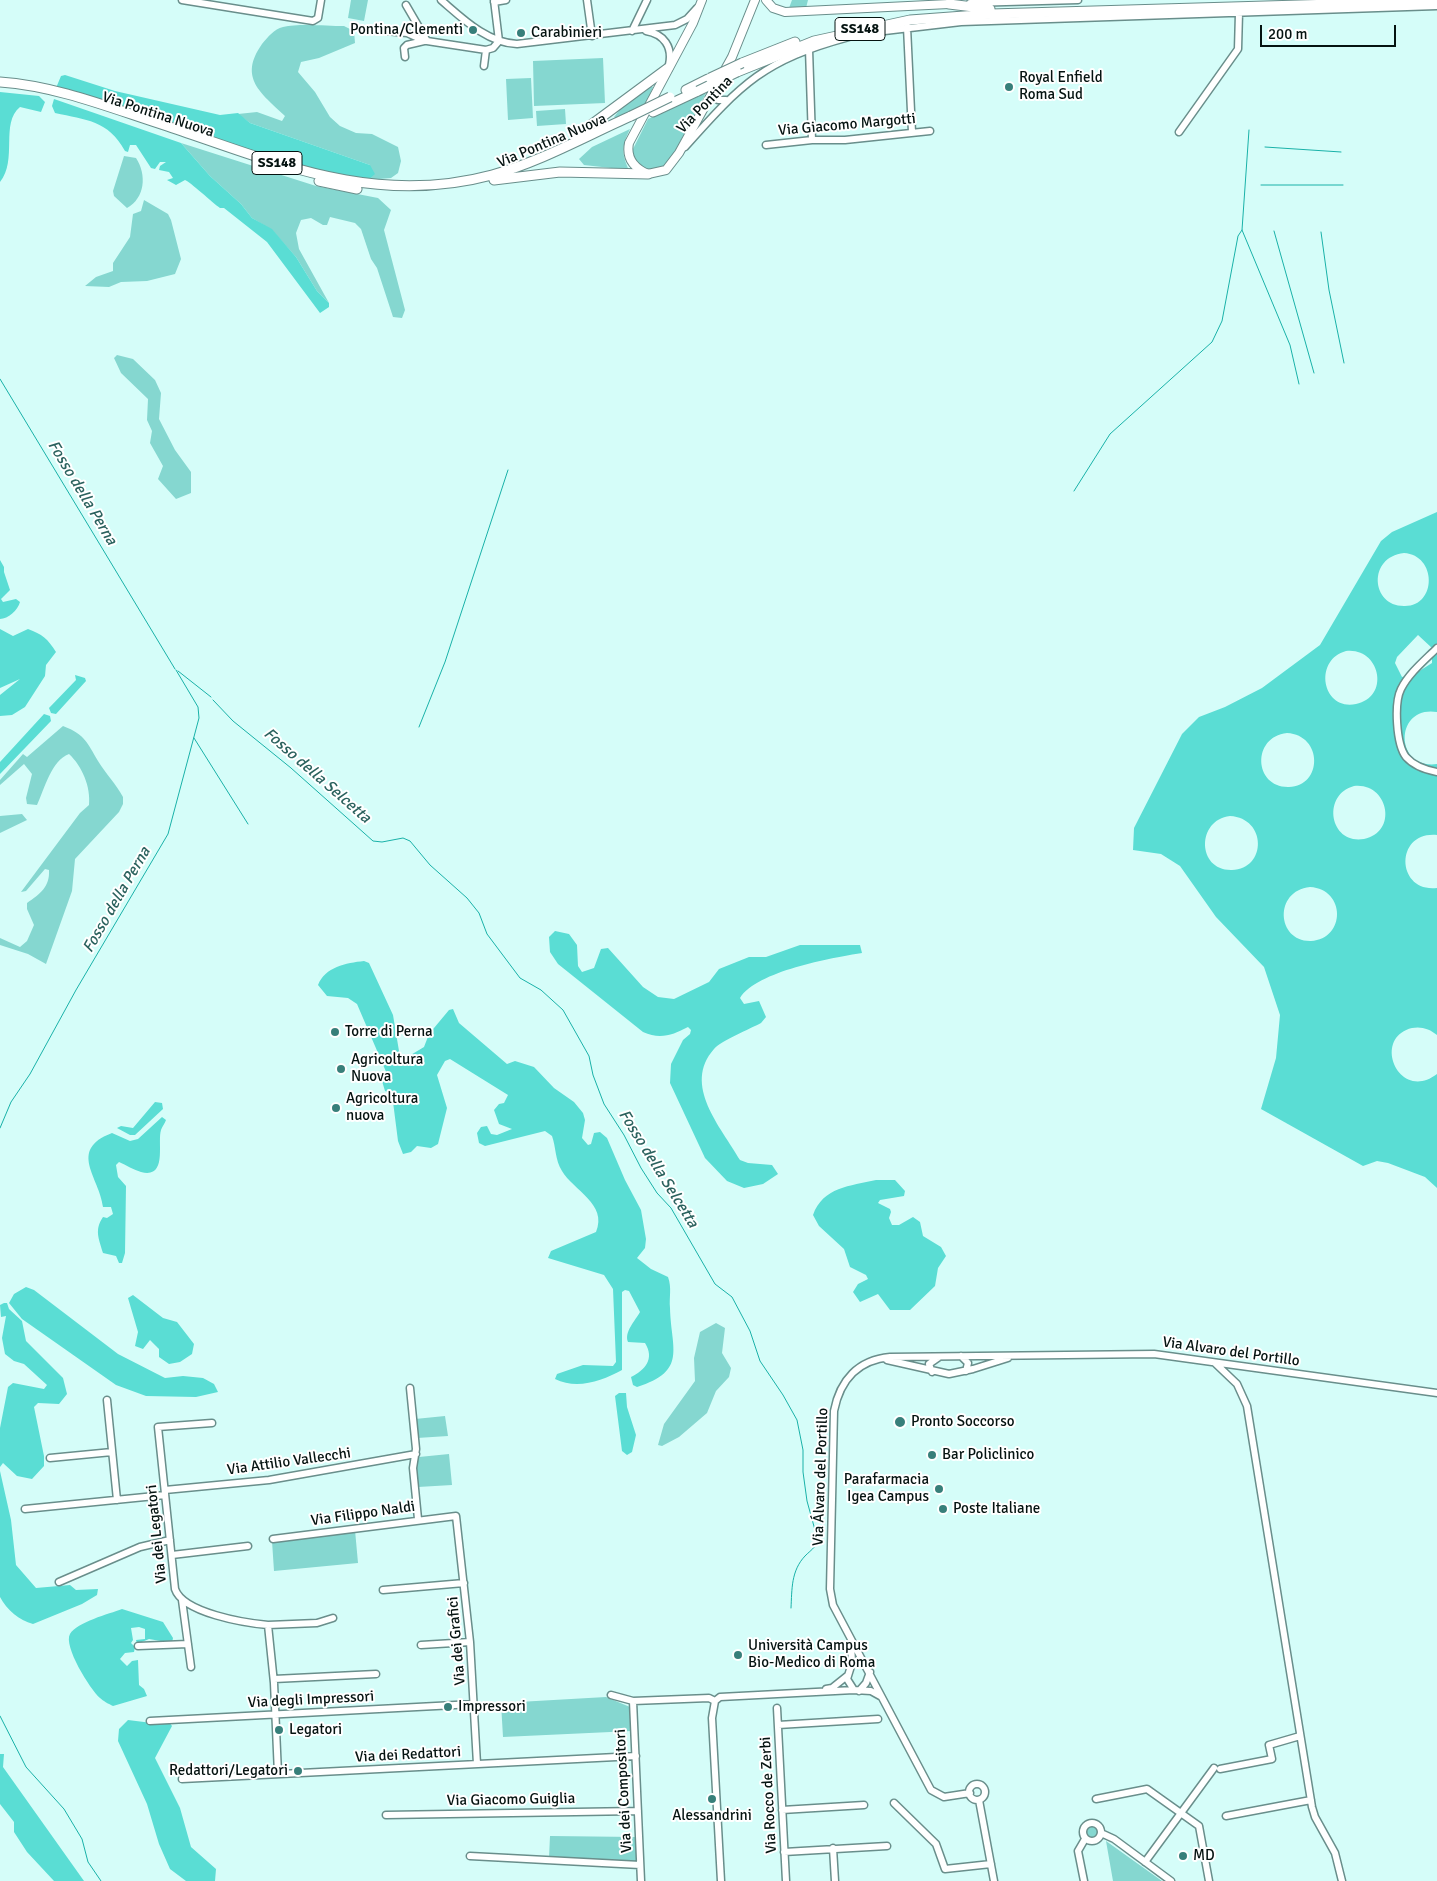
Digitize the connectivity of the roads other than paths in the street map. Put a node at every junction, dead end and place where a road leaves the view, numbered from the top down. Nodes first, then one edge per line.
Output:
1 (182, 0) edge
2 (320, 0) edge
3 (441, 0) edge
4 (506, 0) edge
5 (586, 0) edge
6 (647, 0) edge
7 (756, 0) edge
8 (766, 0) edge
9 (1078, 0) edge
10 (1274, 0) edge
11 (1437, 0) edge
12 (494, 1) edge
13 (701, 2) edge
14 (950, 4) junction
15 (406, 5) dead end
16 (1437, 6) edge
17 (990, 12) junction
18 (1239, 13) junction
19 (907, 26) junction
20 (640, 30) junction
21 (386, 31) dead end
22 (632, 31) junction
23 (592, 36) junction
24 (427, 41) junction
25 (499, 41) junction
26 (809, 49) junction
27 (486, 50) junction
28 (405, 57) dead end
29 (484, 66) dead end
30 (668, 68) junction
31 (0, 82) edge
32 (0, 88) edge
33 (715, 88) junction
34 (729, 97) junction
35 (630, 119) junction
36 (930, 131) dead end
37 (912, 132) junction
38 (1179, 132) dead end
39 (812, 140) junction
40 (766, 145) dead end
41 (558, 149) junction
42 (679, 153) junction
43 (651, 174) junction
44 (494, 180) junction
45 (1437, 648) edge
46 (1437, 772) edge
47 (940, 1356) junction
48 (961, 1356) junction
49 (1021, 1356) junction
50 (881, 1358) junction
51 (1214, 1362) junction
52 (966, 1371) junction
53 (932, 1372) junction
54 (410, 1388) dead end
55 (1437, 1393) edge
56 (107, 1400) dead end
57 (212, 1423) dead end
58 (112, 1452) junction
59 (416, 1454) junction
60 (50, 1458) dead end
61 (165, 1493) junction
62 (118, 1500) junction
63 (25, 1509) dead end
64 (456, 1516) joint
65 (418, 1519) junction
66 (273, 1539) dead end
67 (170, 1540) junction
68 (248, 1546) dead end
69 (172, 1555) junction
70 (59, 1582) dead end
71 (464, 1583) junction
72 (383, 1590) dead end
73 (182, 1600) junction
74 (333, 1618) dead end
75 (268, 1625) junction
76 (850, 1637) junction
77 (470, 1642) junction
78 (188, 1644) junction
79 (421, 1645) dead end
80 (138, 1646) dead end
81 (191, 1667) dead end
82 (868, 1670) junction
83 (848, 1673) junction
84 (376, 1674) dead end
85 (274, 1678) junction
86 (856, 1690) junction
87 (818, 1692) junction
88 (611, 1695) dead end
89 (633, 1701) junction
90 (715, 1701) junction
91 (884, 1701) junction
92 (474, 1704) junction
93 (777, 1708) dead end
94 (276, 1714) junction
95 (878, 1719) dead end
96 (150, 1721) dead end
97 (778, 1724) junction
98 (1300, 1736) junction
99 (636, 1756) junction
100 (477, 1764) junction
101 (278, 1774) junction
102 (182, 1779) dead end
103 (970, 1793) junction
104 (1096, 1799) dead end
105 (979, 1800) junction
106 (1311, 1800) junction
107 (894, 1803) dead end
108 (864, 1805) dead end
109 (782, 1810) junction
110 (638, 1811) junction
111 (1181, 1813) junction
112 (386, 1815) dead end
113 (1226, 1816) dead end
114 (1101, 1833) junction
115 (1085, 1839) junction
116 (887, 1846) dead end
117 (833, 1848) junction
118 (784, 1852) junction
119 (470, 1856) dead end
120 (1145, 1862) junction
121 (991, 1864) junction
122 (640, 1865) junction
123 (641, 1881) edge
124 (721, 1881) edge
125 (786, 1881) edge
126 (835, 1881) edge
127 (994, 1881) edge
128 (1084, 1881) edge
129 (1171, 1881) edge
130 (1209, 1881) edge
131 (1342, 1881) edge

1 - 2 street
3 - 25 street
4 - 12 street
5 - 23 street
6 - 22 street
7 - 33 main road
8 - 14 main road
9 - 14 street
10 - 17 highway, SS148
11 - 17 highway, SS148
12 - 25 street
13 - 20 street
13 - 30 main road
14 - 17 highway
15 - 24 street
16 - 18 street, Via Pontina
17 - 35 highway, Via Pontina Nuova / SS148, bridge
17 - 35 highway, Via Pontina Nuova / SS148, bridge
18 - 19 street, Via Pontina
18 - 38 street
19 - 26 street, Via Pontina
19 - 37 street
20 - 22 street
20 - 30 street
21 - 24 street
22 - 23 street
23 - 25 street
24 - 27 street
24 - 28 street
25 - 27 street
26 - 34 street, Via Pontina
26 - 39 street
27 - 29 street
30 - 41 highway
30 - 43 main road
31 - 41 highway, Via Pontina Nuova / SS148
32 - 44 highway, Via Pontina Nuova / SS148
33 - 34 street
33 - 42 main road
34 - 42 street, Via Pontina
35 - 41 highway, Via Pontina Nuova / SS148
35 - 44 highway, Via Pontina Nuova / SS148
36 - 37 street, Via Giacomo Margotti
37 - 39 street, Via Giacomo Margotti
39 - 40 street, Via Giacomo Margotti
42 - 43 main road, Via Pontina
43 - 44 highway
45 - 46 street
47 - 48 street, Via Alvaro del Portillo
47 - 50 street, Via Alvaro del Portillo
47 - 53 street
48 - 49 street, Via Alvaro del Portillo
48 - 52 street
49 - 51 street, Via Alvaro del Portillo
49 - 52 street, Via Alvaro del Portillo
50 - 53 street, Via Alvaro del Portillo
50 - 76 street, Via Álvaro del Portillo
51 - 55 street, Via Alvaro del Portillo
51 - 98 street
52 - 53 street, Via Alvaro del Portillo
54 - 59 street
56 - 58 street
57 - 61 street, Via dei Legatori
58 - 60 street
58 - 62 street
59 - 61 street, Via Attilio Vallecchi
59 - 65 street
61 - 62 street, Via Attilio Vallecchi
61 - 67 street, Via dei Legatori
62 - 63 street, Via Attilio Vallecchi
64 - 65 street, Via Filippo Naldi
64 - 71 street, Via dei Grafici
65 - 66 street, Via Filippo Naldi
67 - 69 street, Via dei Legatori
67 - 70 street
68 - 69 street
69 - 73 street, Via dei Legatori
71 - 72 street
71 - 77 street, Via dei Grafici
73 - 75 street, Via dei Legatori
73 - 78 street
74 - 75 street, Via dei Legatori
75 - 85 street
76 - 82 street
76 - 83 street
77 - 79 street
77 - 92 street, Via dei Grafici
78 - 80 street
78 - 81 street
82 - 83 street
82 - 86 street
82 - 91 street
83 - 86 street
83 - 87 street
84 - 85 street
85 - 94 street
86 - 87 street
86 - 91 street
87 - 90 street
88 - 89 street
89 - 90 street
89 - 99 street, Via dei Compositori
90 - 124 street
91 - 103 street
92 - 94 street, Via degli Impressori
92 - 100 street, Via dei Grafici
93 - 97 street, Via Rocco de Zerbi
94 - 96 street, Via degli Impressori
94 - 101 street
95 - 97 street
97 - 109 street, Via Rocco de Zerbi
98 - 106 street
98 - 111 street
99 - 100 street, Via dei Redattori
99 - 110 street, Via dei Compositori
100 - 101 street, Via dei Redattori
101 - 102 street, Via dei Redattori
103 - 105 street
103 - 105 street
104 - 111 street
105 - 121 street
106 - 113 street
106 - 131 street
107 - 121 street
108 - 109 street
109 - 118 street, Via Rocco de Zerbi
110 - 112 street, Via Giacomo Guiglia
110 - 122 street, Via dei Compositori
111 - 120 street
111 - 130 street
114 - 115 street
114 - 115 street
114 - 120 street
115 - 128 street
116 - 117 street
117 - 118 street
117 - 126 street
118 - 125 street, Via Rocco de Zerbi
119 - 122 street
120 - 129 street
121 - 127 street
122 - 123 street, Via dei Compositori

